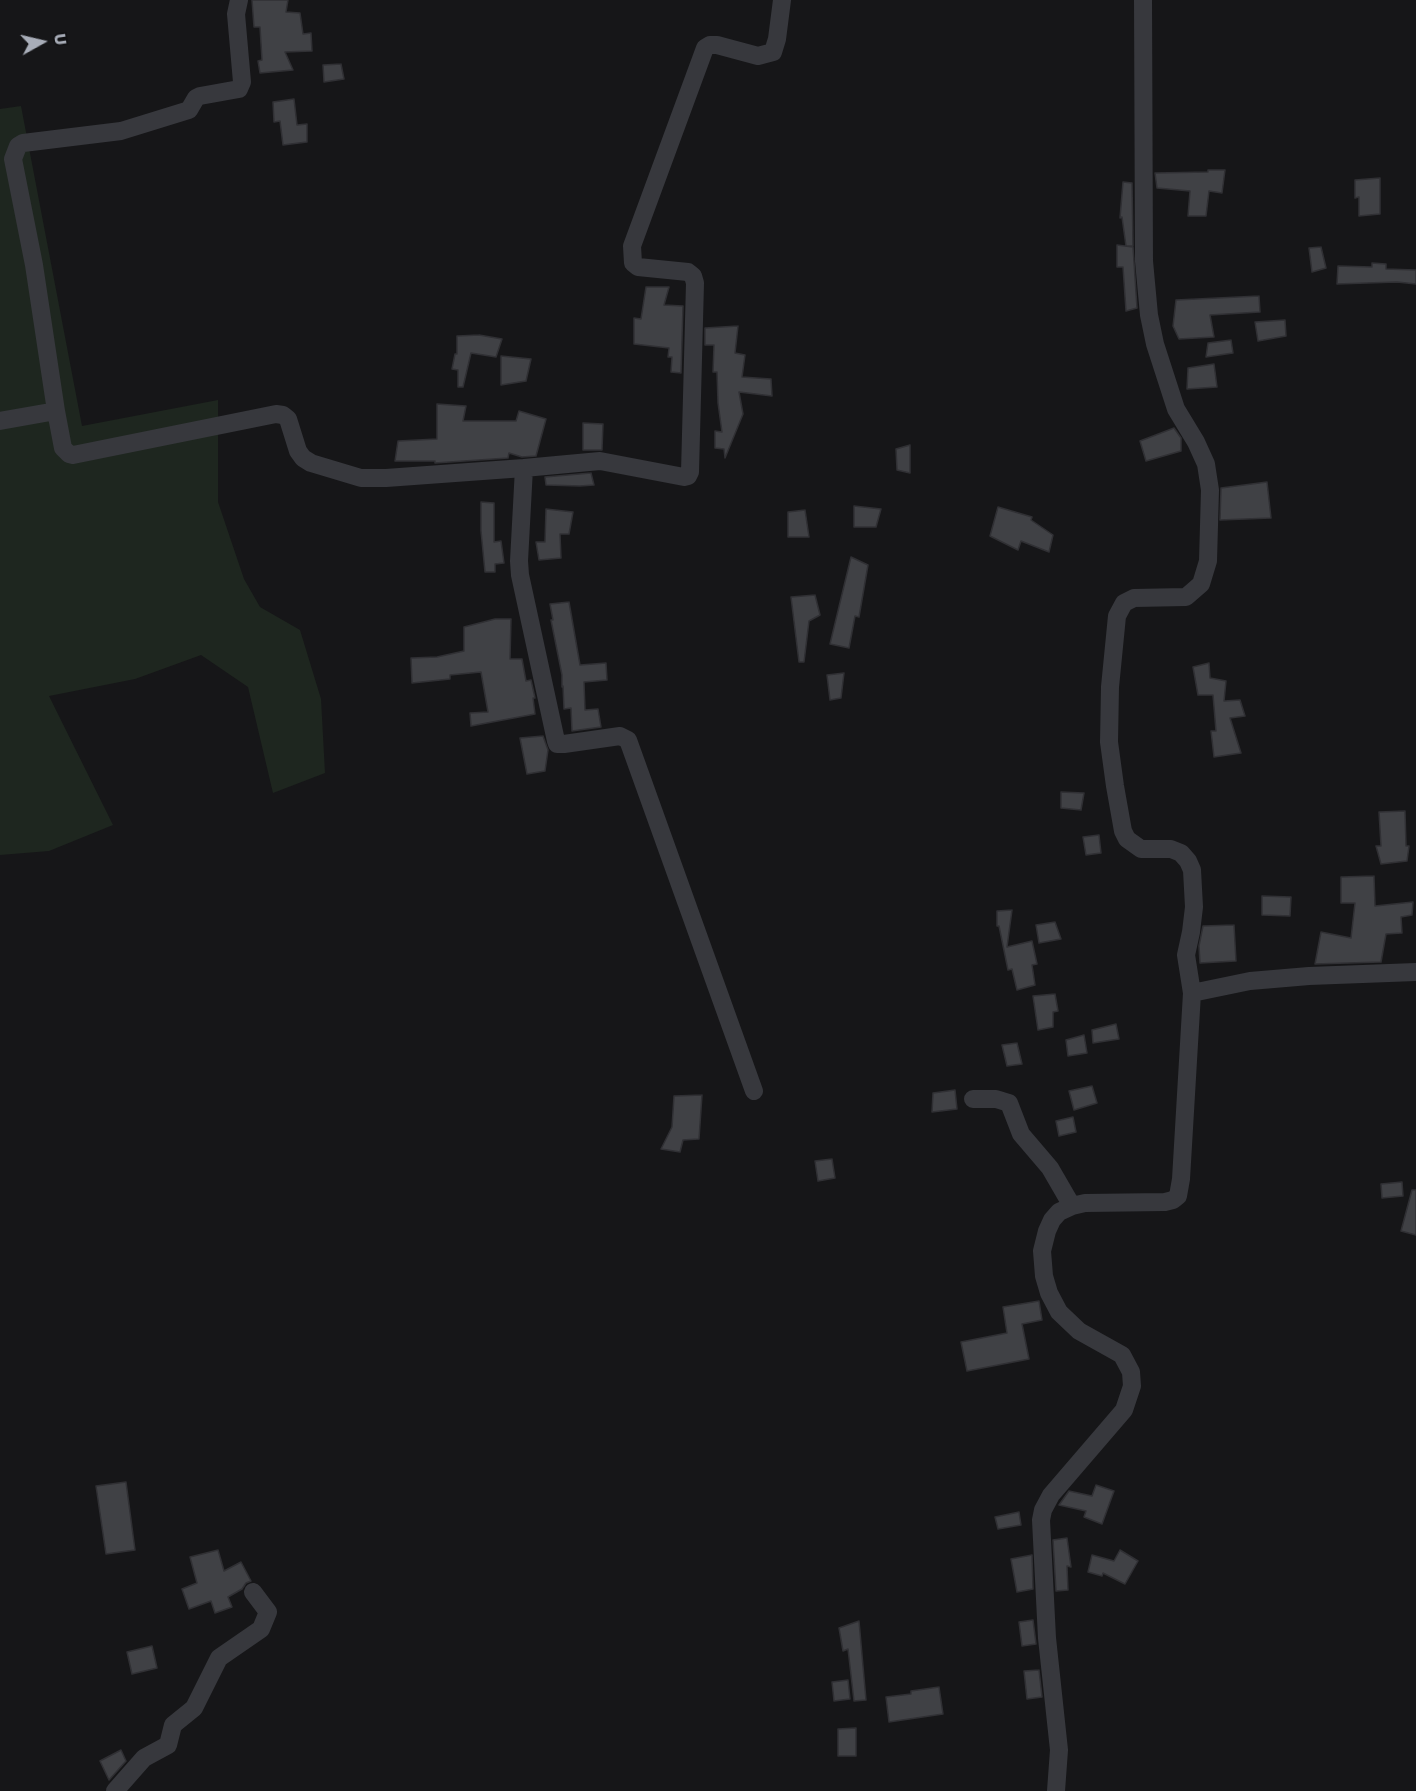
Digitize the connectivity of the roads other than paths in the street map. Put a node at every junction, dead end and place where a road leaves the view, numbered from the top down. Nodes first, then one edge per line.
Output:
1 (239, 0) edge
2 (782, 0) edge
3 (1143, 0) edge
4 (56, 411) junction
5 (0, 421) edge
6 (524, 468) junction
7 (1416, 972) edge
8 (1192, 993) junction
9 (754, 1091) dead end
10 (973, 1099) dead end
11 (1072, 1206) junction
12 (253, 1592) dead end
13 (115, 1791) edge
14 (1056, 1791) edge

1 - 4 street
2 - 6 street
3 - 8 street
4 - 5 street
4 - 6 street
6 - 9 street
7 - 8 street
8 - 11 street
10 - 11 street
11 - 14 street
12 - 13 street

